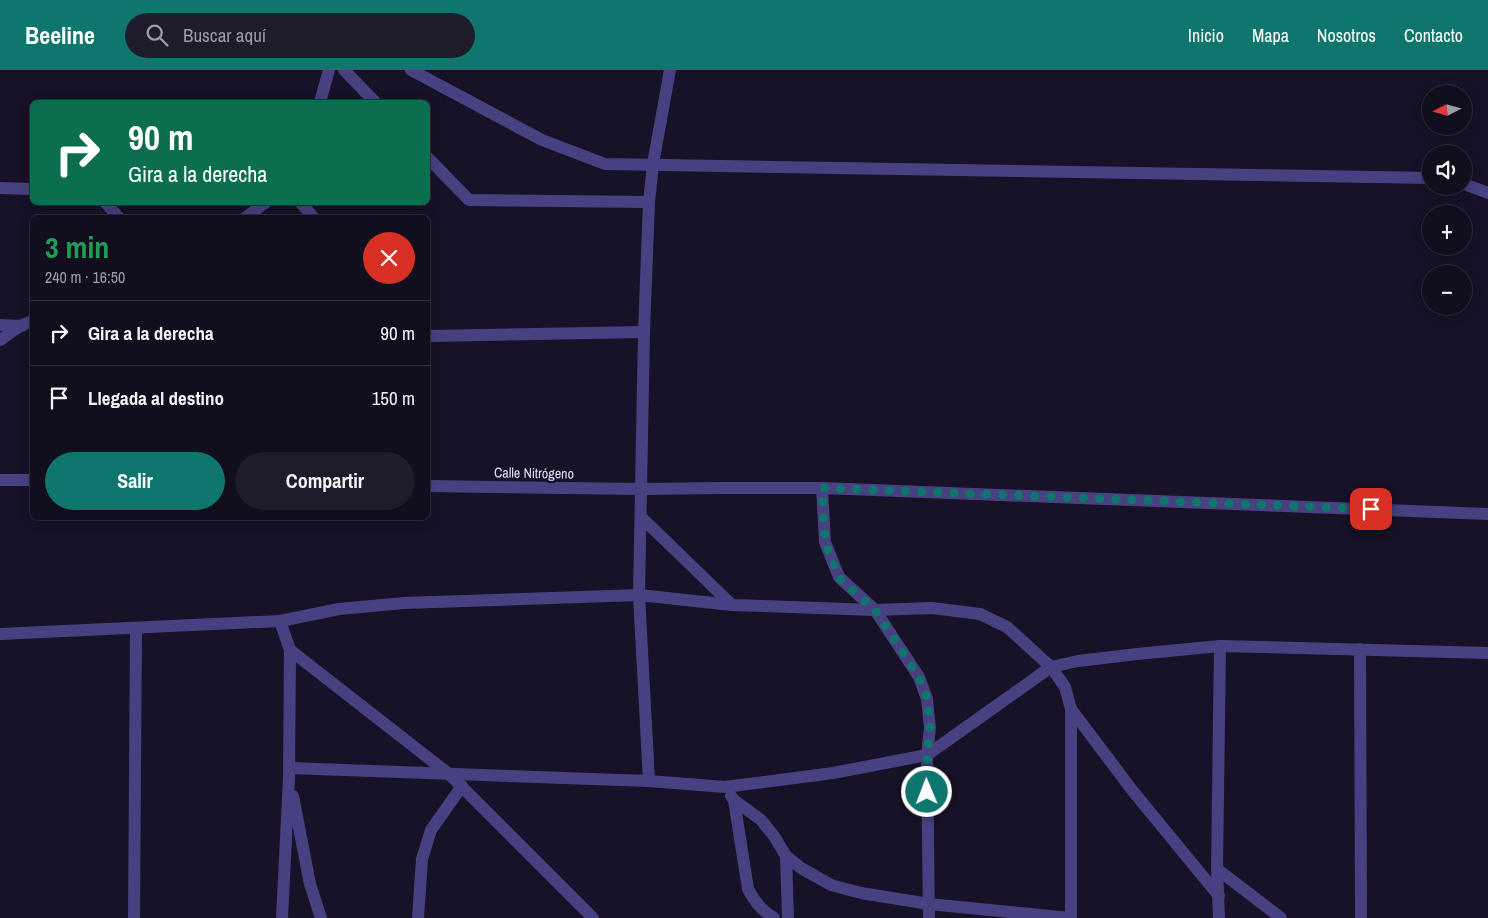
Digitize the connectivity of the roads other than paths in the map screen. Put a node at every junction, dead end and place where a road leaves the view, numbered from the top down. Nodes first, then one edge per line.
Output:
1 (329, 70) edge
2 (344, 70) edge
3 (411, 70) edge
4 (670, 70) edge
5 (321, 100) edge
6 (373, 100) edge
7 (430, 160) edge
8 (653, 164) junction
9 (1422, 178) edge
10 (1472, 187) edge
11 (0, 188) edge
12 (30, 189) edge
13 (1488, 193) edge
14 (649, 202) junction
15 (108, 205) edge
16 (262, 205) edge
17 (303, 205) edge
18 (117, 215) edge
19 (249, 215) edge
20 (311, 215) edge
21 (0, 325) edge
22 (26, 326) edge
23 (644, 332) junction
24 (430, 336) edge
25 (0, 340) edge
26 (0, 480) edge
27 (30, 480) edge
28 (430, 486) edge
29 (822, 488) junction
30 (641, 490) junction
31 (1488, 514) edge
32 (641, 517) junction
33 (638, 595) junction
34 (732, 605) junction
35 (875, 610) junction
36 (280, 620) junction
37 (136, 628) junction
38 (0, 634) edge
39 (1220, 646) junction
40 (1360, 649) junction
41 (290, 650) junction
42 (1488, 653) edge
43 (1051, 667) junction
44 (1071, 709) junction
45 (927, 755) junction
46 (289, 773) junction
47 (450, 774) junction
48 (649, 781) junction
49 (462, 786) junction
50 (724, 787) junction
51 (734, 800) junction
52 (786, 856) junction
53 (1217, 869) junction
54 (1219, 896) junction
55 (929, 904) junction
56 (134, 918) edge
57 (282, 918) edge
58 (321, 918) edge
59 (418, 918) edge
60 (593, 918) edge
61 (774, 918) edge
62 (788, 918) edge
63 (929, 918) edge
64 (1070, 918) edge
65 (1219, 918) edge
66 (1282, 918) edge
67 (1362, 918) edge

1 - 5 street
2 - 6 street
3 - 8 street
4 - 8 street
7 - 14 street
8 - 9 street
8 - 14 street
10 - 13 street
11 - 12 street
14 - 23 street
15 - 18 street
16 - 19 street
17 - 20 street
21 - 22 street
22 - 25 street
23 - 24 street
23 - 30 street
26 - 27 street
28 - 30 street, Calle Nitrógeno
29 - 30 street, Calle Nitrógeno
29 - 31 street, Calle Nitrógeno
29 - 35 street
30 - 32 street
32 - 33 street
32 - 34 street
33 - 34 street
33 - 36 street
33 - 48 street
34 - 35 street
35 - 43 street
35 - 45 street
36 - 37 street
36 - 41 street
37 - 38 street
37 - 56 street
39 - 40 street
39 - 43 street
39 - 53 street
40 - 42 street
40 - 67 street
41 - 46 street
41 - 47 street
43 - 44 street
43 - 45 street
44 - 54 street
44 - 64 street
45 - 50 street
45 - 55 street
46 - 47 street
46 - 57 street
46 - 58 street
47 - 48 street
47 - 49 street
48 - 50 street
49 - 59 street
49 - 60 street
50 - 51 street
51 - 52 street
51 - 61 street
52 - 55 street
52 - 62 street
53 - 54 street
53 - 66 street
54 - 65 street
55 - 63 street
55 - 64 street

